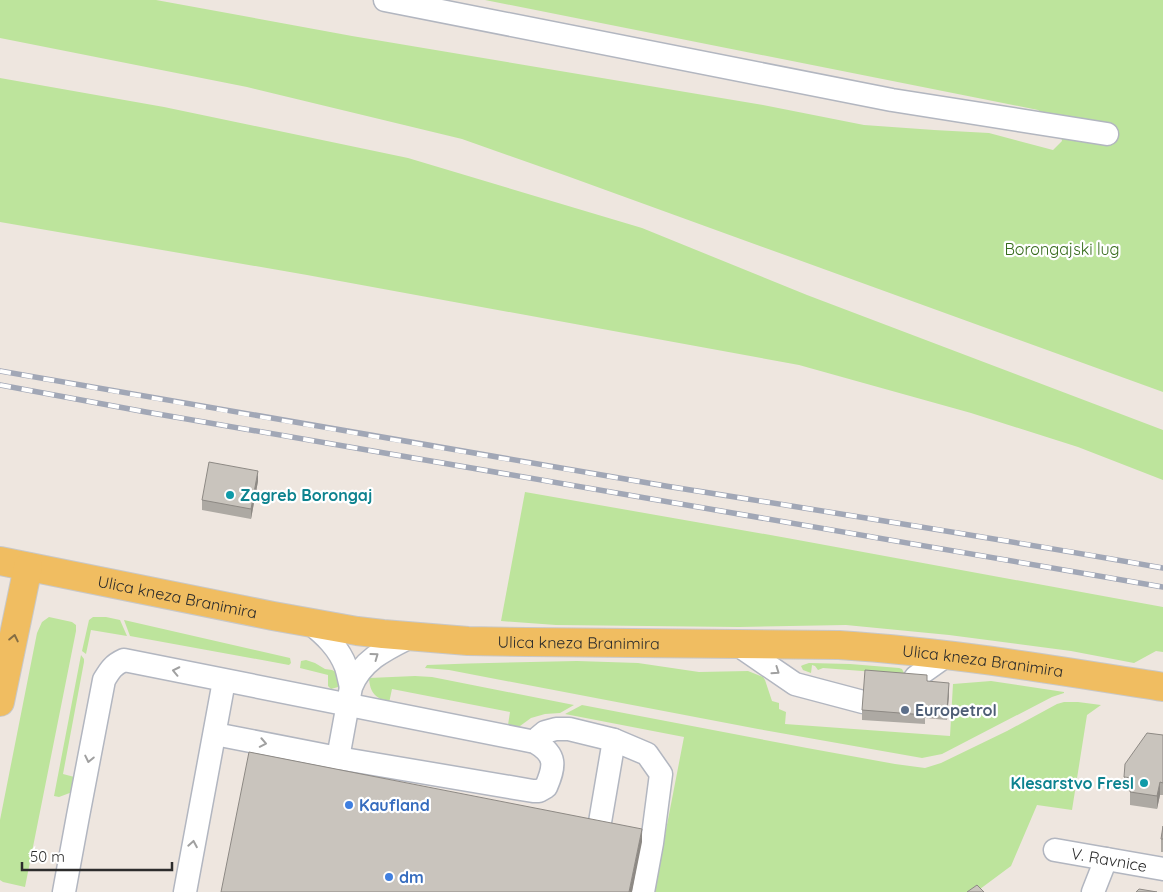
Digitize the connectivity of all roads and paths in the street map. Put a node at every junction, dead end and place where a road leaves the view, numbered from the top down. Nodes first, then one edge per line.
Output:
1 (385, 0) edge
2 (1106, 134) dead end
3 (0, 561) edge
4 (28, 567) junction
5 (310, 623) junction
6 (410, 637) junction
7 (736, 643) junction
8 (946, 655) junction
9 (224, 681) junction
10 (911, 684) edge
11 (1163, 687) edge
12 (349, 696) junction
13 (0, 702) edge
14 (864, 702) edge
15 (215, 734) junction
16 (614, 740) junction
17 (535, 742) junction
18 (338, 758) junction
19 (599, 828) edge
20 (1055, 850) dead end
21 (1106, 858) junction
22 (1163, 869) edge
23 (64, 892) edge
24 (185, 892) edge
25 (643, 892) edge
26 (1093, 892) edge

1 - 2 lane
3 - 4 main road, Ulica kneza Branimira
4 - 5 main road, Ulica kneza Branimira
13 -> 4 main road
5 - 6 main road, Ulica kneza Branimira
5 - 12 lane
6 - 7 main road, Ulica kneza Branimira
12 -> 6 lane
7 - 8 main road, Ulica kneza Branimira
7 -> 14 lane
8 - 10 lane
8 - 11 main road, Ulica kneza Branimira
9 - 12 lane
9 - 15 lane
9 -> 23 lane
12 - 17 lane
12 - 18 lane
15 -> 18 lane
24 -> 15 lane
16 - 17 lane
16 - 19 lane
16 - 25 lane
17 - 18 lane
20 - 21 lane, V. Ravnice
21 - 22 lane, V. Ravnice
21 - 26 lane

